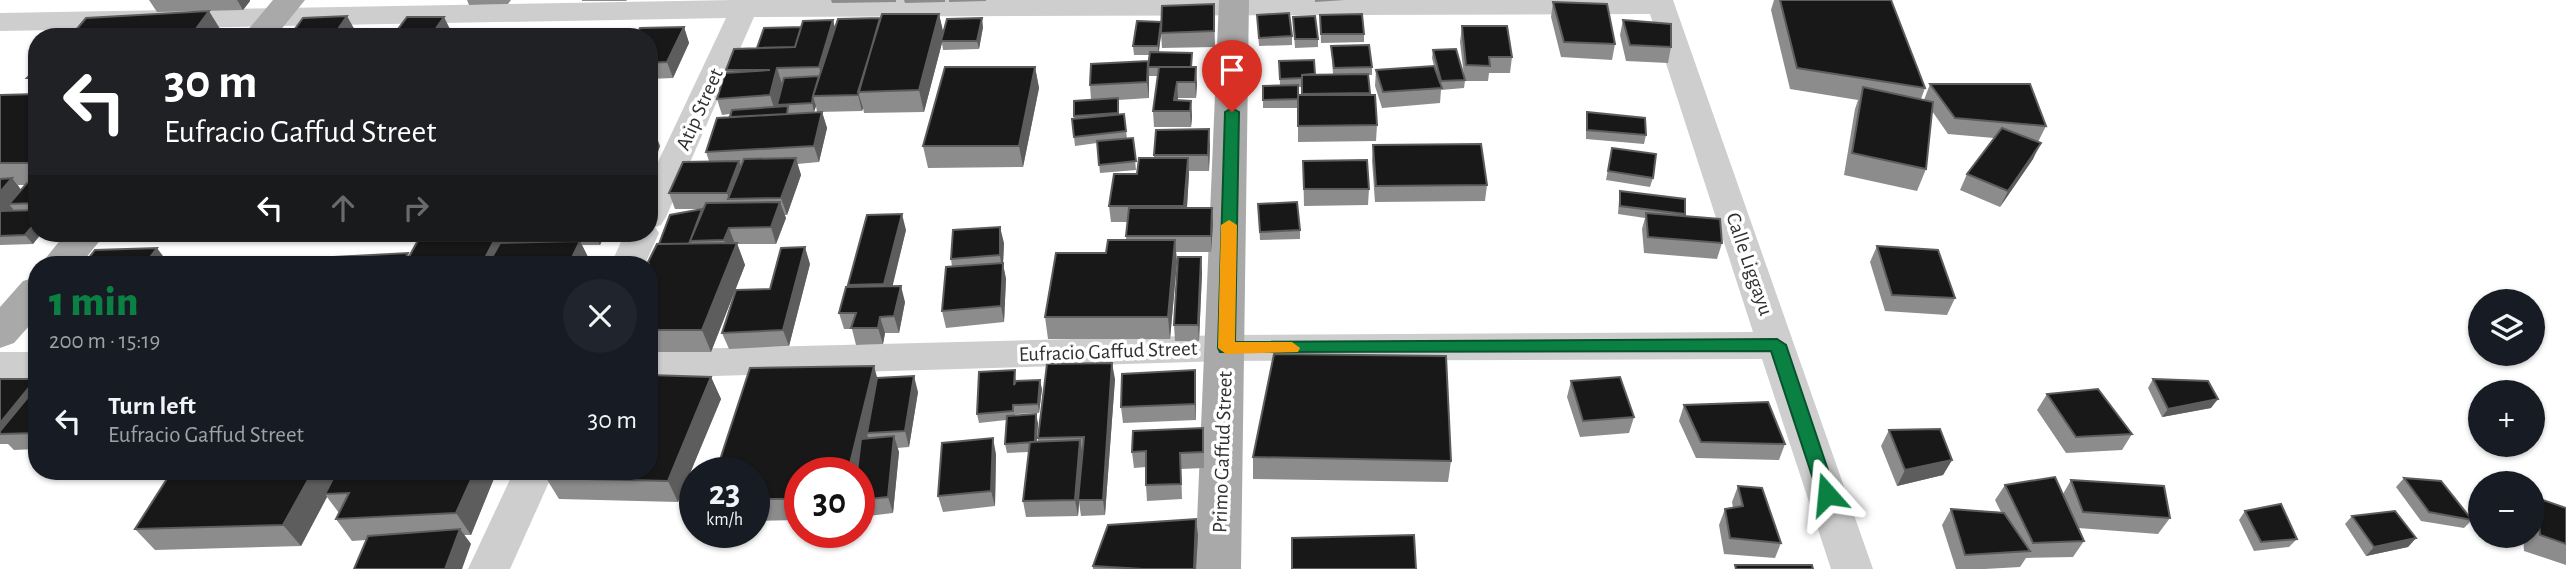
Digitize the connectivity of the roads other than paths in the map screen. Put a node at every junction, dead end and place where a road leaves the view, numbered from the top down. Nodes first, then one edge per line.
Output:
1 (1660, 3) edge
2 (746, 4) edge
3 (1234, 4) edge
4 (275, 18) edge
5 (0, 22) edge
6 (658, 197) edge
7 (79, 242) edge
8 (67, 256) edge
9 (28, 301) edge
10 (0, 333) edge
11 (1777, 345) junction
12 (1226, 348) junction
13 (658, 364) edge
14 (0, 366) edge
15 (28, 366) edge
16 (530, 480) edge
17 (489, 569) edge
18 (1218, 569) edge
19 (1852, 569) edge

1 - 3 street
1 - 11 street, Calle Liggayu
2 - 3 street
2 - 4 street
2 - 6 street, Atip Street
3 - 12 main road, Primo Gaffud Street
4 - 5 street
7 - 8 main road
9 - 10 main road
11 - 12 street, Eufracio Gaffud Street
11 - 19 street, Calle Liggayu
12 - 13 street, Eufracio Gaffud Street
12 - 18 main road, Primo Gaffud Street
14 - 15 street
16 - 17 street

